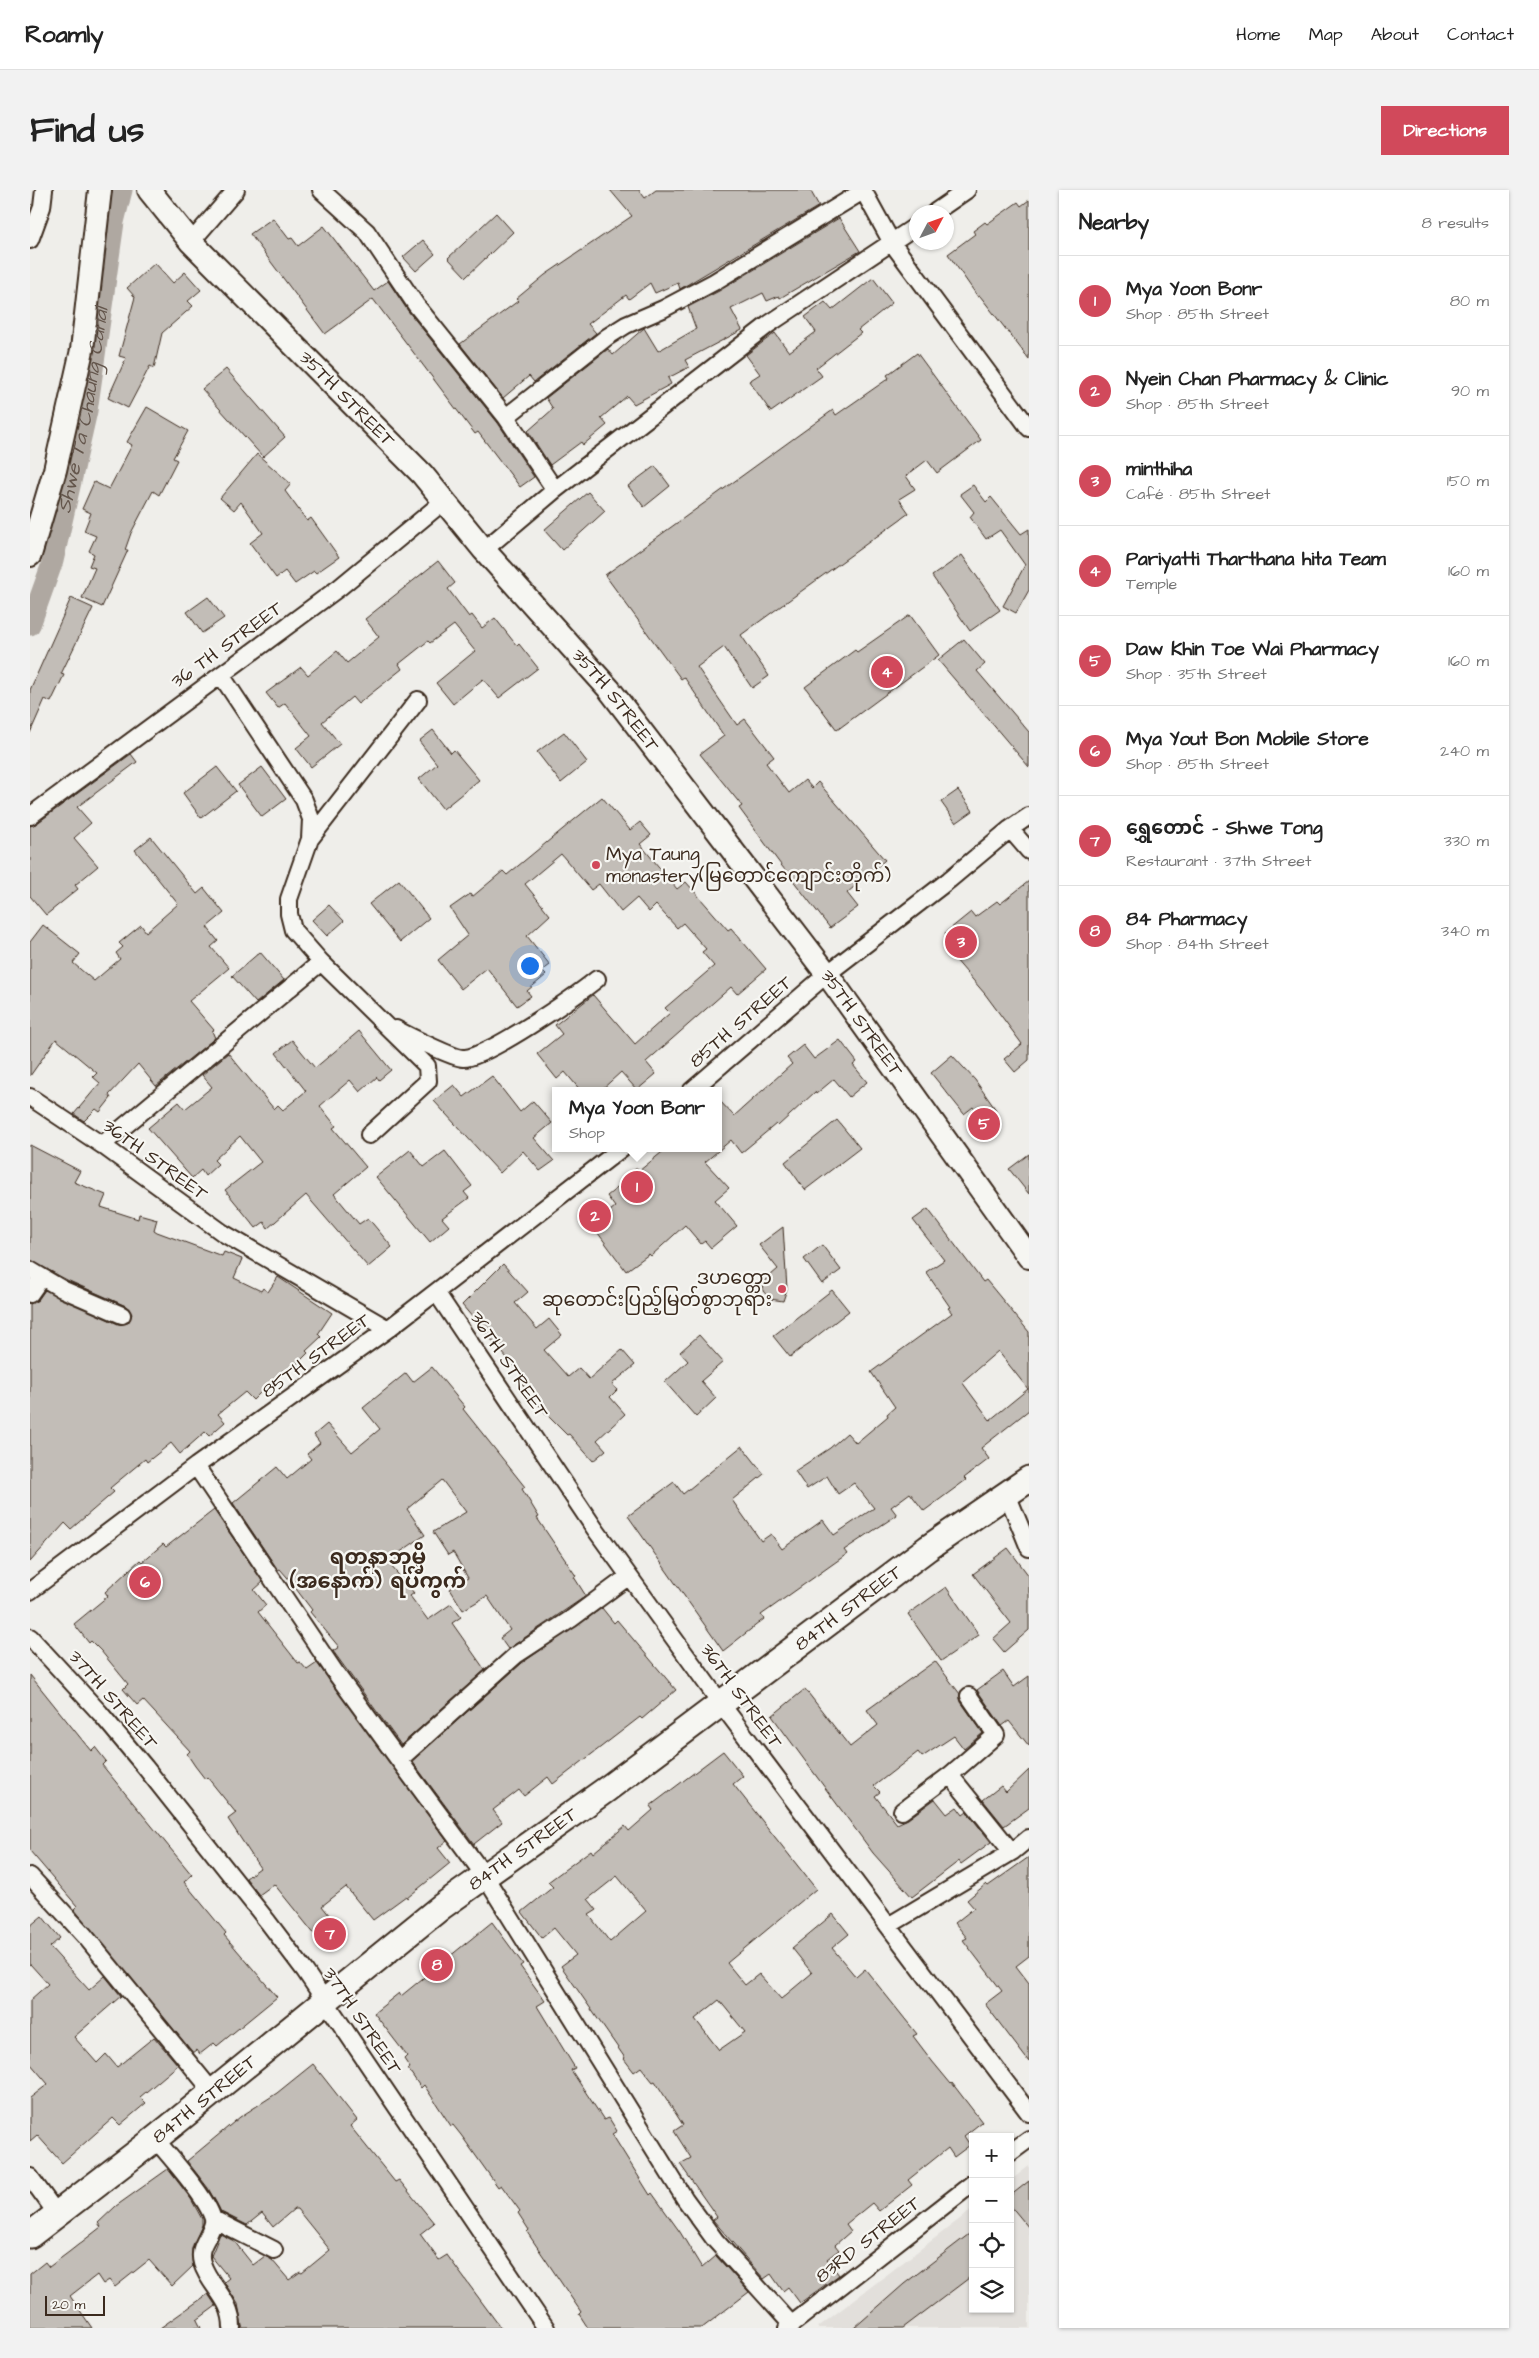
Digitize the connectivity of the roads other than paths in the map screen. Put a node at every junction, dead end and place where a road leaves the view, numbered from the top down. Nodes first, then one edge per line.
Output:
1 (44, 190) edge
2 (100, 190) edge
3 (149, 190) edge
4 (236, 190) edge
5 (321, 190) edge
6 (863, 190) edge
7 (967, 190) edge
8 (945, 205) edge
9 (909, 231) edge
10 (30, 240) edge
11 (191, 242) junction
12 (892, 244) junction
13 (506, 417) junction
14 (1029, 428) edge
15 (555, 490) junction
16 (444, 501) junction
17 (484, 550) junction
18 (30, 555) edge
19 (221, 675) junction
20 (418, 700) dead end
21 (30, 816) edge
22 (1029, 816) edge
23 (1010, 829) junction
24 (310, 839) junction
25 (1029, 851) edge
26 (321, 962) junction
27 (827, 974) junction
28 (596, 979) dead end
29 (354, 995) junction
30 (696, 1087) edge
31 (30, 1097) edge
32 (369, 1135) dead end
33 (102, 1145) junction
34 (617, 1152) edge
35 (1029, 1257) edge
36 (36, 1273) edge
37 (436, 1292) junction
38 (30, 1294) edge
39 (122, 1315) dead end
40 (388, 1329) junction
41 (196, 1466) junction
42 (1029, 1479) edge
43 (1007, 1494) junction
44 (1029, 1548) edge
45 (629, 1576) junction
46 (30, 1591) edge
47 (30, 1637) edge
48 (969, 1696) dead end
49 (722, 1705) junction
50 (399, 1760) junction
51 (950, 1775) junction
52 (902, 1811) dead end
53 (1029, 1838) edge
54 (1012, 1852) junction
55 (484, 1875) junction
56 (30, 1876) edge
57 (888, 1926) junction
58 (325, 2003) junction
59 (212, 2091) junction
60 (1029, 2113) edge
61 (155, 2139) junction
62 (1029, 2139) edge
63 (1014, 2150) edge
64 (30, 2177) edge
65 (969, 2186) edge
66 (57, 2214) junction
67 (213, 2219) junction
68 (30, 2235) edge
69 (274, 2250) dead end
70 (790, 2326) edge
71 (232, 2328) edge
72 (546, 2328) edge

1 - 10 street
2 - 18 main road
3 - 11 main road, 35TH STREET
4 - 11 street
5 - 13 street
6 - 12 street
6 - 13 street
7 - 8 street
9 - 12 street
11 - 16 main road, 35TH STREET
12 - 14 street
12 - 15 street
13 - 15 street
15 - 17 street
16 - 17 main road, 35TH STREET
16 - 19 street, 36 TH STREET
17 - 27 main road, 35TH STREET
19 - 21 street, 36 TH STREET
19 - 24 street
20 - 24 street
22 - 23 street, 85TH STREET
23 - 25 street
23 - 27 street, 85TH STREET
24 - 26 street
26 - 29 street
26 - 33 street
27 - 30 street, 85TH STREET
27 - 35 main road, 35TH STREET
28 - 29 street
29 - 32 street
31 - 33 street, 36TH STREET
33 - 40 street, 36TH STREET
34 - 37 street, 85TH STREET
36 - 38 street
36 - 39 street
37 - 40 street, 85TH STREET
37 - 45 street, 36TH STREET
40 - 41 street, 85TH STREET
41 - 46 street, 85TH STREET
41 - 50 street
42 - 43 main road, 84TH STREET
43 - 44 street
43 - 49 main road, 84TH STREET
45 - 49 street, 36TH STREET
45 - 50 street
47 - 58 street, 37TH STREET
48 - 51 street
49 - 55 main road, 84TH STREET
49 - 57 street, 36TH STREET
50 - 55 street
51 - 52 street
51 - 54 street
53 - 54 street
54 - 57 street
55 - 58 main road, 84TH STREET
55 - 70 street
56 - 59 street
57 - 60 street, 36TH STREET
58 - 59 main road, 84TH STREET
58 - 72 street, 37TH STREET
59 - 61 main road, 84TH STREET
61 - 66 main road, 84TH STREET
61 - 67 street
62 - 63 street
64 - 66 street
65 - 70 street, 83RD STREET
66 - 68 main road, 84TH STREET
67 - 69 street
67 - 71 street

